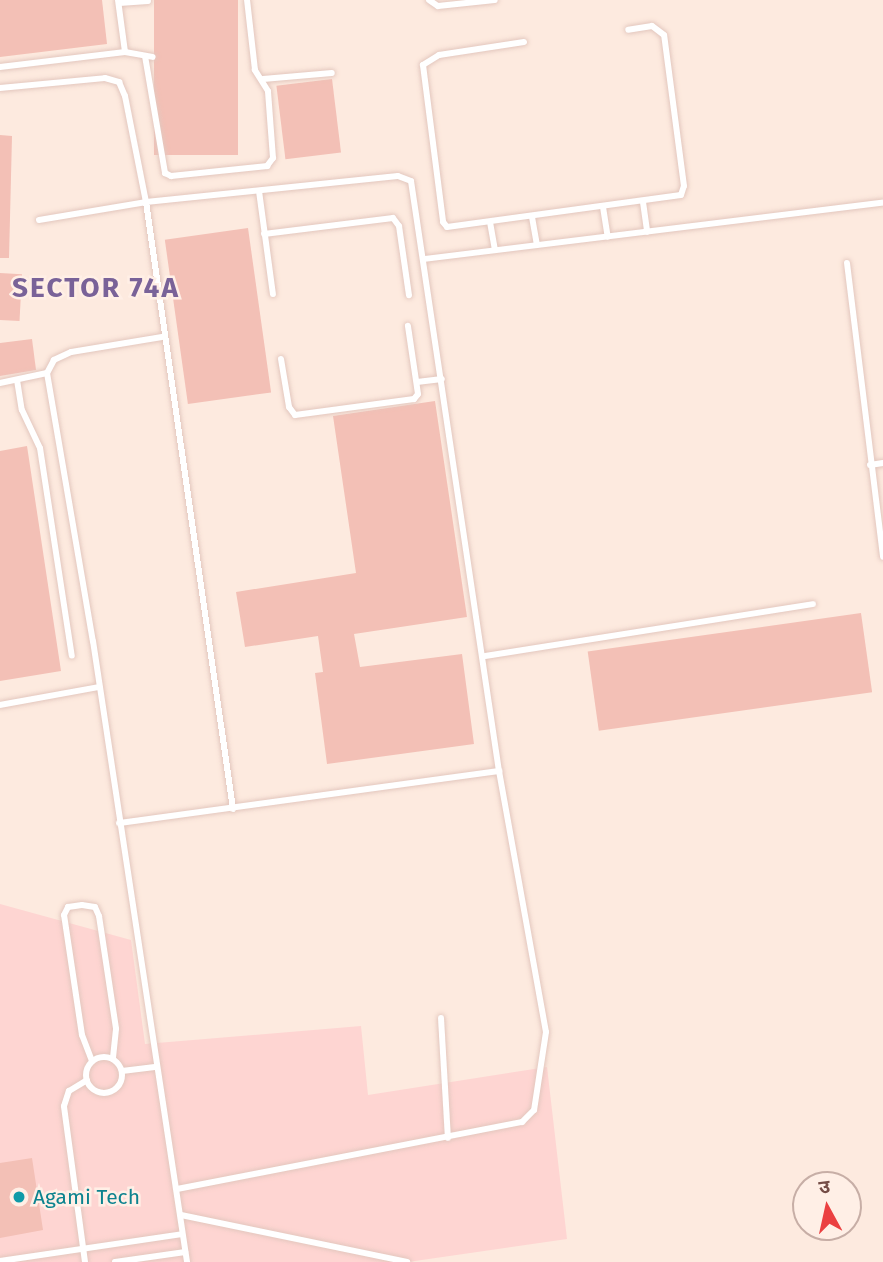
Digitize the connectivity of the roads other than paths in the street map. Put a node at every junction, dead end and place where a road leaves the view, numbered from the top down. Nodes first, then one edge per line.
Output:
1 (247, 0) edge
2 (429, 0) edge
3 (495, 0) edge
4 (148, 1) edge
5 (118, 2) edge
6 (628, 30) dead end
7 (524, 42) dead end
8 (125, 52) junction
9 (145, 56) junction
10 (153, 57) dead end
11 (0, 67) edge
12 (332, 73) dead end
13 (263, 79) junction
14 (0, 88) edge
15 (259, 191) junction
16 (146, 202) junction
17 (643, 202) junction
18 (883, 203) edge
19 (603, 207) junction
20 (532, 217) junction
21 (39, 220) dead end
22 (490, 222) junction
23 (647, 232) junction
24 (264, 234) junction
25 (608, 237) junction
26 (537, 245) junction
27 (495, 250) junction
28 (424, 259) junction
29 (847, 262) dead end
30 (273, 294) dead end
31 (409, 295) dead end
32 (408, 326) dead end
33 (162, 337) junction
34 (281, 359) dead end
35 (47, 373) junction
36 (442, 379) junction
37 (17, 380) junction
38 (417, 382) junction
39 (0, 383) edge
40 (883, 463) edge
41 (870, 465) junction
42 (883, 556) edge
43 (814, 604) dead end
44 (72, 656) dead end
45 (485, 656) junction
46 (99, 687) junction
47 (0, 705) edge
48 (499, 771) junction
49 (233, 809) junction
50 (119, 823) junction
51 (441, 1018) dead end
52 (113, 1059) junction
53 (92, 1061) junction
54 (155, 1067) junction
55 (122, 1071) junction
56 (87, 1080) junction
57 (447, 1138) junction
58 (177, 1189) junction
59 (181, 1215) junction
60 (182, 1234) junction
61 (83, 1249) junction
62 (185, 1252) junction
63 (0, 1261) edge
64 (85, 1262) edge
65 (115, 1262) edge
66 (187, 1262) edge
67 (407, 1262) edge

1 - 13 lane
2 - 3 lane
4 - 5 lane
5 - 8 lane
6 - 17 lane
7 - 22 lane
8 - 9 lane
8 - 11 lane
9 - 10 lane
9 - 13 lane
12 - 13 lane
14 - 16 lane
15 - 16 lane
15 - 24 lane
15 - 28 lane
16 - 21 lane
16 - 33 lane
17 - 19 lane
17 - 23 lane
18 - 23 lane
19 - 20 lane
19 - 25 lane
20 - 22 lane
20 - 26 lane
22 - 27 lane
23 - 25 lane
24 - 30 lane
24 - 31 lane
25 - 26 lane
26 - 27 lane
27 - 28 lane
28 - 36 lane
29 - 41 lane
32 - 38 lane
33 - 35 lane
33 - 49 lane
34 - 38 lane
35 - 37 lane
35 - 46 lane
36 - 38 lane
36 - 45 lane
37 - 39 lane
37 - 44 lane
40 - 41 lane
41 - 42 lane
43 - 45 lane
45 - 48 lane
46 - 47 lane
46 - 50 lane
48 - 49 lane
48 - 57 lane
49 - 50 lane
50 - 54 lane
51 - 57 lane
52 - 53 lane
52 - 53 lane
52 - 55 lane
53 - 56 lane
54 - 55 lane
54 - 58 lane
55 - 56 lane
56 - 61 lane
57 - 58 lane
58 - 59 lane
59 - 60 lane
59 - 67 lane
60 - 61 lane
60 - 62 lane
61 - 63 lane
61 - 64 lane
62 - 65 lane
62 - 66 lane

